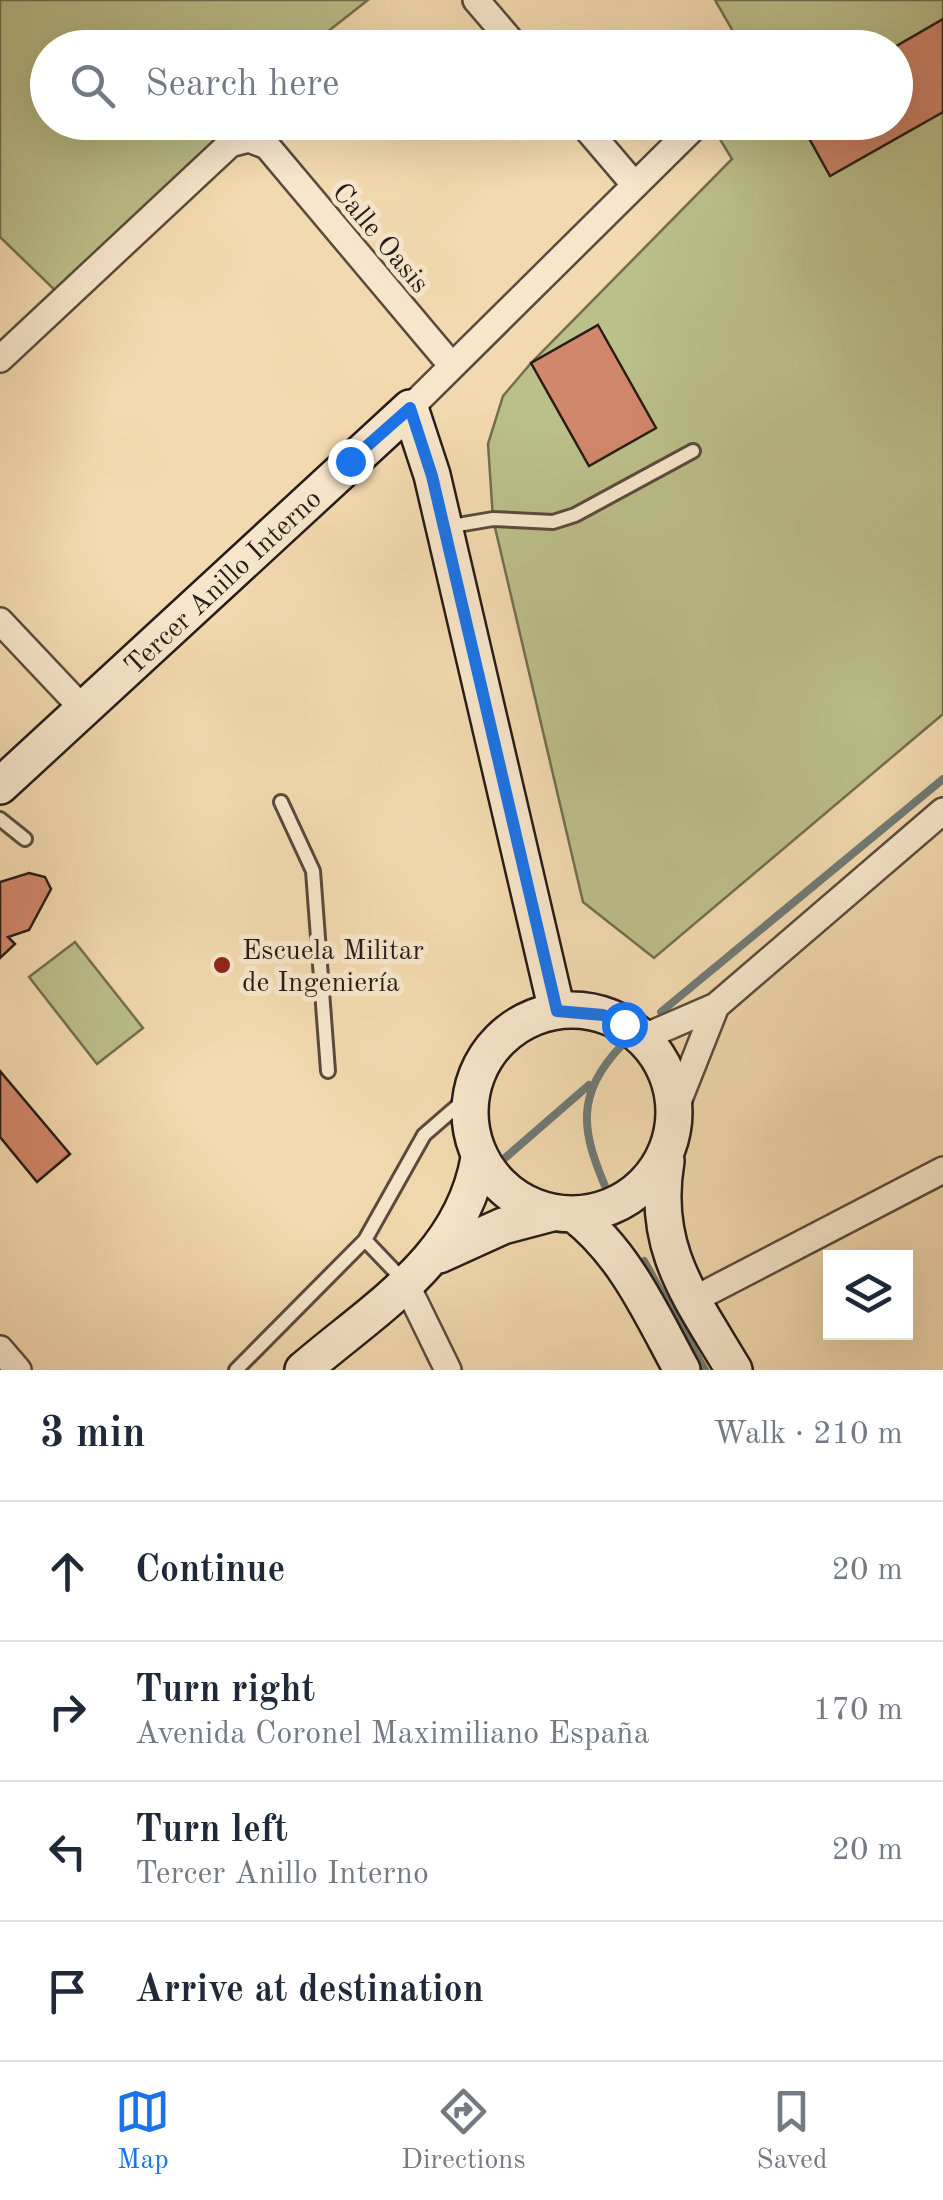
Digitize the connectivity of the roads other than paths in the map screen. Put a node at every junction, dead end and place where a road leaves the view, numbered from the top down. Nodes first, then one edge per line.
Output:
1 (476, 0) edge
2 (502, 30) edge
3 (245, 140) edge
4 (251, 140) edge
5 (596, 140) edge
6 (680, 140) edge
7 (633, 183) junction
8 (0, 359) edge
9 (452, 366) junction
10 (410, 408) junction
11 (693, 451) dead end
12 (443, 528) junction
13 (0, 621) edge
14 (83, 710) junction
15 (0, 786) edge
16 (282, 802) dead end
17 (943, 811) edge
18 (0, 819) edge
19 (24, 839) dead end
20 (716, 1006) junction
21 (557, 1011) junction
22 (642, 1038) junction
23 (328, 1071) dead end
24 (470, 1095) junction
25 (676, 1107) junction
26 (479, 1158) junction
27 (666, 1161) junction
28 (943, 1170) edge
29 (563, 1214) junction
30 (366, 1240) junction
31 (434, 1258) junction
32 (406, 1282) junction
33 (692, 1300) junction
34 (0, 1349) edge
35 (18, 1370) edge
36 (236, 1370) edge
37 (303, 1370) edge
38 (448, 1370) edge
39 (682, 1370) edge
40 (734, 1370) edge

1 - 2 street
3 - 8 street, Calle Oasis
4 - 9 street, Calle Oasis
5 - 7 street
6 - 7 street, Tercer Anillo Interno
7 - 9 street, Tercer Anillo Interno
9 - 10 street, Tercer Anillo Interno
10 - 12 street
10 - 14 street, Tercer Anillo Interno
11 - 12 lane
12 - 21 street
13 - 14 street
14 - 15 street, Tercer Anillo Interno
16 - 23 lane
17 - 20 street
18 - 19 lane
20 - 22 street
20 - 25 street
21 - 22 street
21 - 24 street
22 - 25 street
24 - 26 street
24 - 30 lane
25 - 27 street
26 - 29 street
26 - 31 street
27 - 29 street
27 - 33 street
28 - 33 street
29 - 31 street
29 - 39 street
30 - 32 lane
30 - 36 lane
31 - 32 street
32 - 37 street
32 - 38 street
33 - 40 street
34 - 35 street

